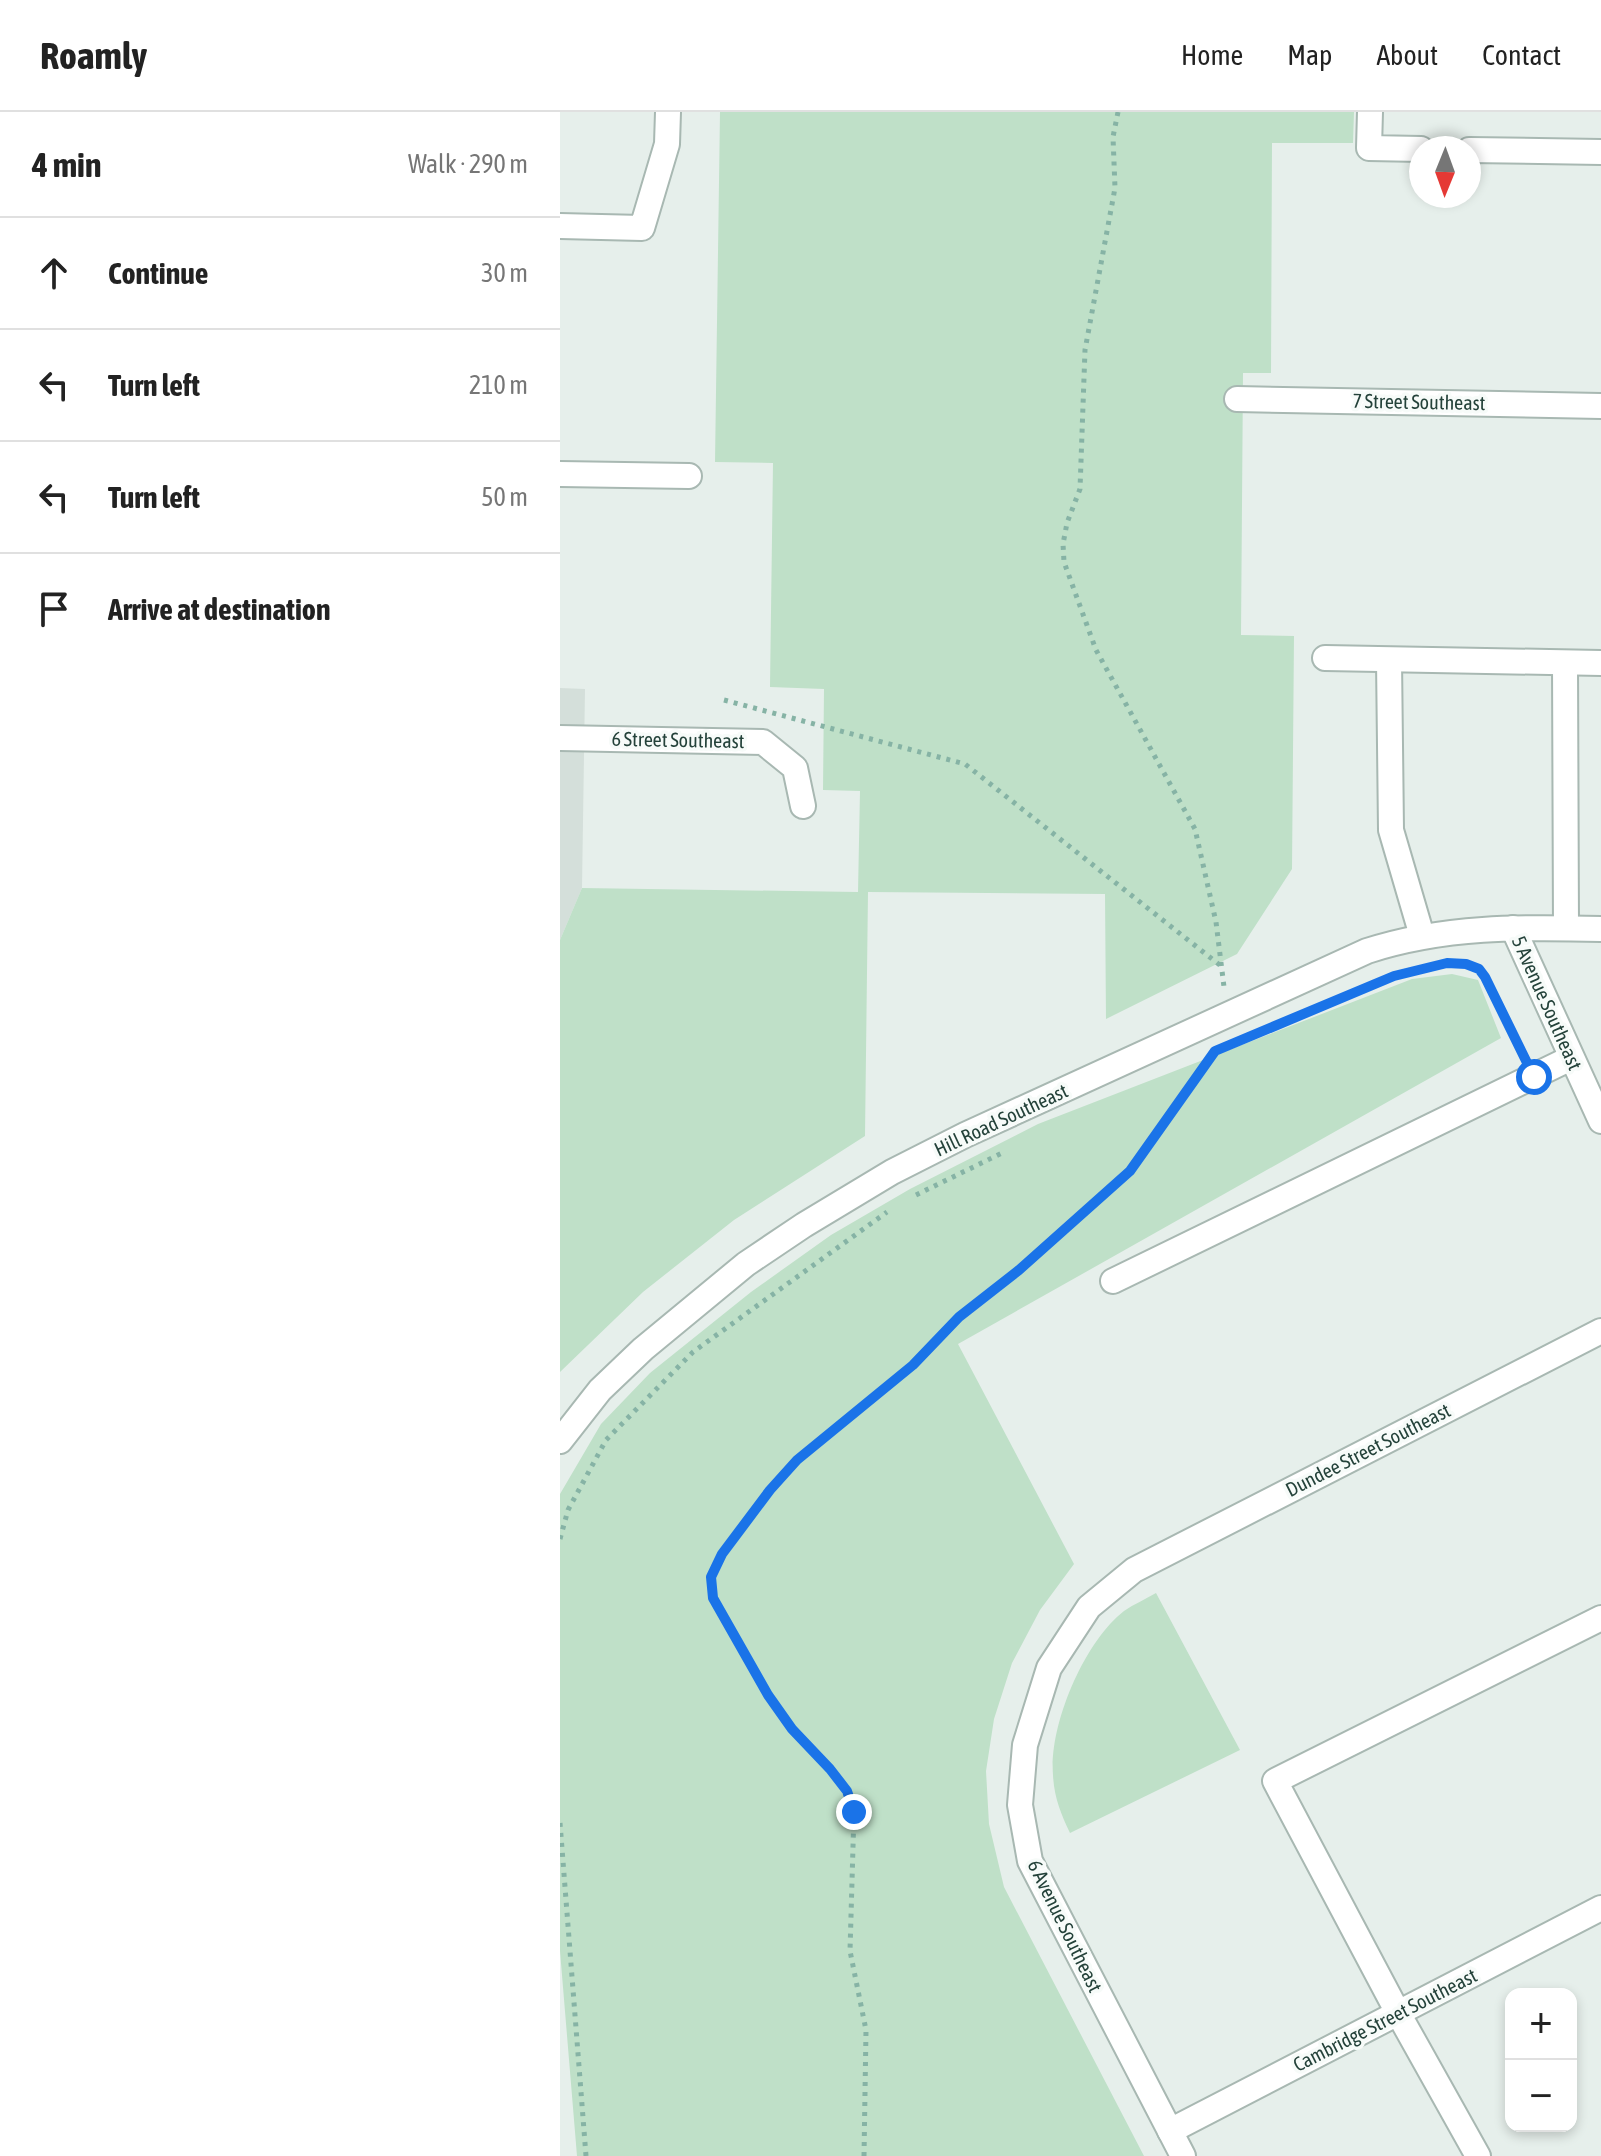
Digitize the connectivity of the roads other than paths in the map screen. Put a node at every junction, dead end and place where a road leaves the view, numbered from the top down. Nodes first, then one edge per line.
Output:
1 (668, 112) edge
2 (1370, 112) edge
3 (1409, 149) edge
4 (1481, 150) edge
5 (1601, 152) edge
6 (560, 226) edge
7 (1237, 399) dead end
8 (1601, 406) edge
9 (560, 474) edge
10 (689, 476) dead end
11 (1325, 658) dead end
12 (1389, 660) junction
13 (1565, 663) junction
14 (1601, 663) edge
15 (560, 738) edge
16 (803, 806) dead end
17 (1513, 928) junction
18 (1566, 928) junction
19 (1601, 929) edge
20 (1422, 936) junction
21 (1571, 1058) junction
22 (1601, 1121) edge
23 (1113, 1281) dead end
24 (1601, 1331) edge
25 (560, 1441) edge
26 (1134, 1570) joint
27 (1601, 1618) edge
28 (1601, 1908) edge
29 (1398, 2013) junction
30 (1170, 2131) junction
31 (1183, 2156) edge
32 (1478, 2156) edge

1 - 6 street
2 - 3 street
4 - 5 street
7 - 8 street, 7 Street Southeast
9 - 10 street
11 - 12 street
12 - 13 street
12 - 20 street
13 - 14 street
13 - 18 street
15 - 16 street, 6 Street Southeast
17 - 18 street
17 - 20 street, Hill Road Southeast
17 - 21 street, 5 Avenue Southeast
18 - 19 street
20 - 25 street, Hill Road Southeast
21 - 22 street, 5 Avenue Southeast
21 - 23 street
24 - 26 street, Dundee Street Southeast
26 - 30 street, 6 Avenue Southeast
27 - 29 street
28 - 29 street, Cambridge Street Southeast
29 - 30 street, Cambridge Street Southeast
29 - 32 street
30 - 31 street, 6 Avenue Southeast

